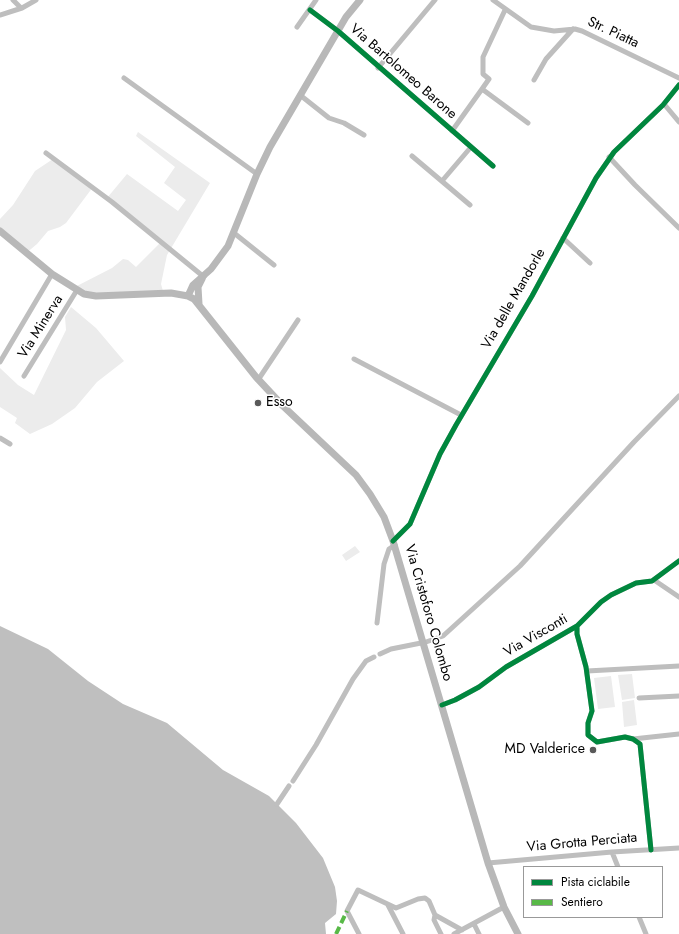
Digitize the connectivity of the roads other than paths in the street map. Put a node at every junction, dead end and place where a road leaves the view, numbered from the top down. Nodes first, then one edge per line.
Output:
1 (13, 0) edge
2 (36, 0) edge
3 (316, 0) edge
4 (434, 0) edge
5 (493, 0) edge
6 (358, 1) edge
7 (20, 8) junction
8 (310, 10) junction
9 (506, 10) junction
10 (0, 15) edge
11 (298, 27) dead end
12 (573, 29) junction
13 (338, 31) junction
14 (378, 68) junction
15 (124, 78) dead end
16 (679, 78) edge
17 (534, 80) dead end
18 (679, 85) edge
19 (482, 89) junction
20 (300, 95) junction
21 (664, 104) junction
22 (679, 122) edge
23 (528, 123) dead end
24 (452, 131) junction
25 (364, 135) dead end
26 (471, 147) junction
27 (46, 153) dead end
28 (412, 156) dead end
29 (609, 157) junction
30 (492, 166) dead end
31 (257, 174) junction
32 (442, 181) junction
33 (470, 205) dead end
34 (679, 228) edge
35 (0, 231) edge
36 (234, 233) junction
37 (563, 238) junction
38 (590, 263) dead end
39 (274, 265) dead end
40 (52, 274) junction
41 (203, 278) junction
42 (196, 286) junction
43 (77, 290) junction
44 (170, 293) junction
45 (188, 296) junction
46 (199, 304) junction
47 (298, 320) dead end
48 (354, 359) dead end
49 (0, 362) edge
50 (24, 376) dead end
51 (258, 380) junction
52 (461, 415) junction
53 (0, 438) edge
54 (10, 444) dead end
55 (394, 543) junction
56 (679, 560) edge
57 (654, 580) junction
58 (679, 597) edge
59 (377, 623) dead end
60 (577, 626) junction
61 (679, 666) edge
62 (587, 671) junction
63 (679, 696) edge
64 (639, 698) dead end
65 (442, 705) junction
66 (679, 734) edge
67 (633, 739) junction
68 (679, 848) edge
69 (651, 850) junction
70 (612, 852) junction
71 (488, 863) junction
72 (618, 866) edge
73 (388, 905) junction
74 (504, 907) junction
75 (435, 915) junction
76 (639, 918) edge
77 (474, 924) junction
78 (462, 930) junction
79 (359, 934) edge
80 (403, 934) edge
81 (441, 934) edge
82 (454, 934) edge
83 (479, 934) edge
84 (518, 934) edge
85 (646, 934) edge

1 - 7 street
2 - 7 street
3 - 8 street
4 - 14 street
5 - 9 street, Str. Piatta
6 - 13 main road
7 - 10 street
8 - 11 street
8 - 13 street, Via Bartolomeo Barone
9 - 12 street, Str. Piatta
9 - 19 street
12 - 16 street, Str. Piatta
12 - 17 street
13 - 14 street, Via Bartolomeo Barone
13 - 20 main road
14 - 24 street, Via Bartolomeo Barone
15 - 31 street
18 - 21 street, Via delle Mandorle
19 - 23 street
19 - 24 street
20 - 25 street
20 - 31 main road
21 - 22 street
21 - 29 street, Via delle Mandorle
24 - 26 street, Via Bartolomeo Barone
26 - 30 street, Via Bartolomeo Barone
26 - 32 street
27 - 41 street
28 - 32 street
29 - 34 street
29 - 37 street, Via delle Mandorle
31 - 36 main road
32 - 33 street
35 - 40 main road
36 - 39 street
36 - 41 main road
37 - 38 street
37 - 52 street, Via delle Mandorle
40 - 43 main road
40 - 49 street
41 - 42 main road
42 - 44 main road
42 - 45 main road
42 - 46 main road
43 - 44 main road
43 - 50 street, Via Minerva
44 - 45 main road
45 - 46 main road, Via Cristoforo Colombo
46 - 51 main road, Via Cristoforo Colombo
47 - 51 street
48 - 52 street
51 - 55 main road, Via Cristoforo Colombo
52 - 55 street, Via delle Mandorle
53 - 54 street
55 - 59 street, Via delle Mandorle
55 - 65 main road, Via Cristoforo Colombo
56 - 57 street, Via Visconti
57 - 58 street
57 - 60 street, Via Visconti
60 - 62 street
60 - 65 street, Via Visconti
61 - 62 street
62 - 67 street
63 - 64 street
65 - 71 main road, Via Cristoforo Colombo
66 - 67 street
67 - 69 street
68 - 69 street, Via Grotta Perciata
69 - 70 street, Via Grotta Perciata
70 - 71 street, Via Grotta Perciata
70 - 72 street
71 - 74 main road, Via Cristoforo Colombo
73 - 75 street
73 - 79 street
73 - 80 street
74 - 77 street
74 - 84 main road, Via Cristoforo Colombo
75 - 78 street
75 - 81 street
76 - 85 street
77 - 78 street
77 - 83 street
78 - 82 street

